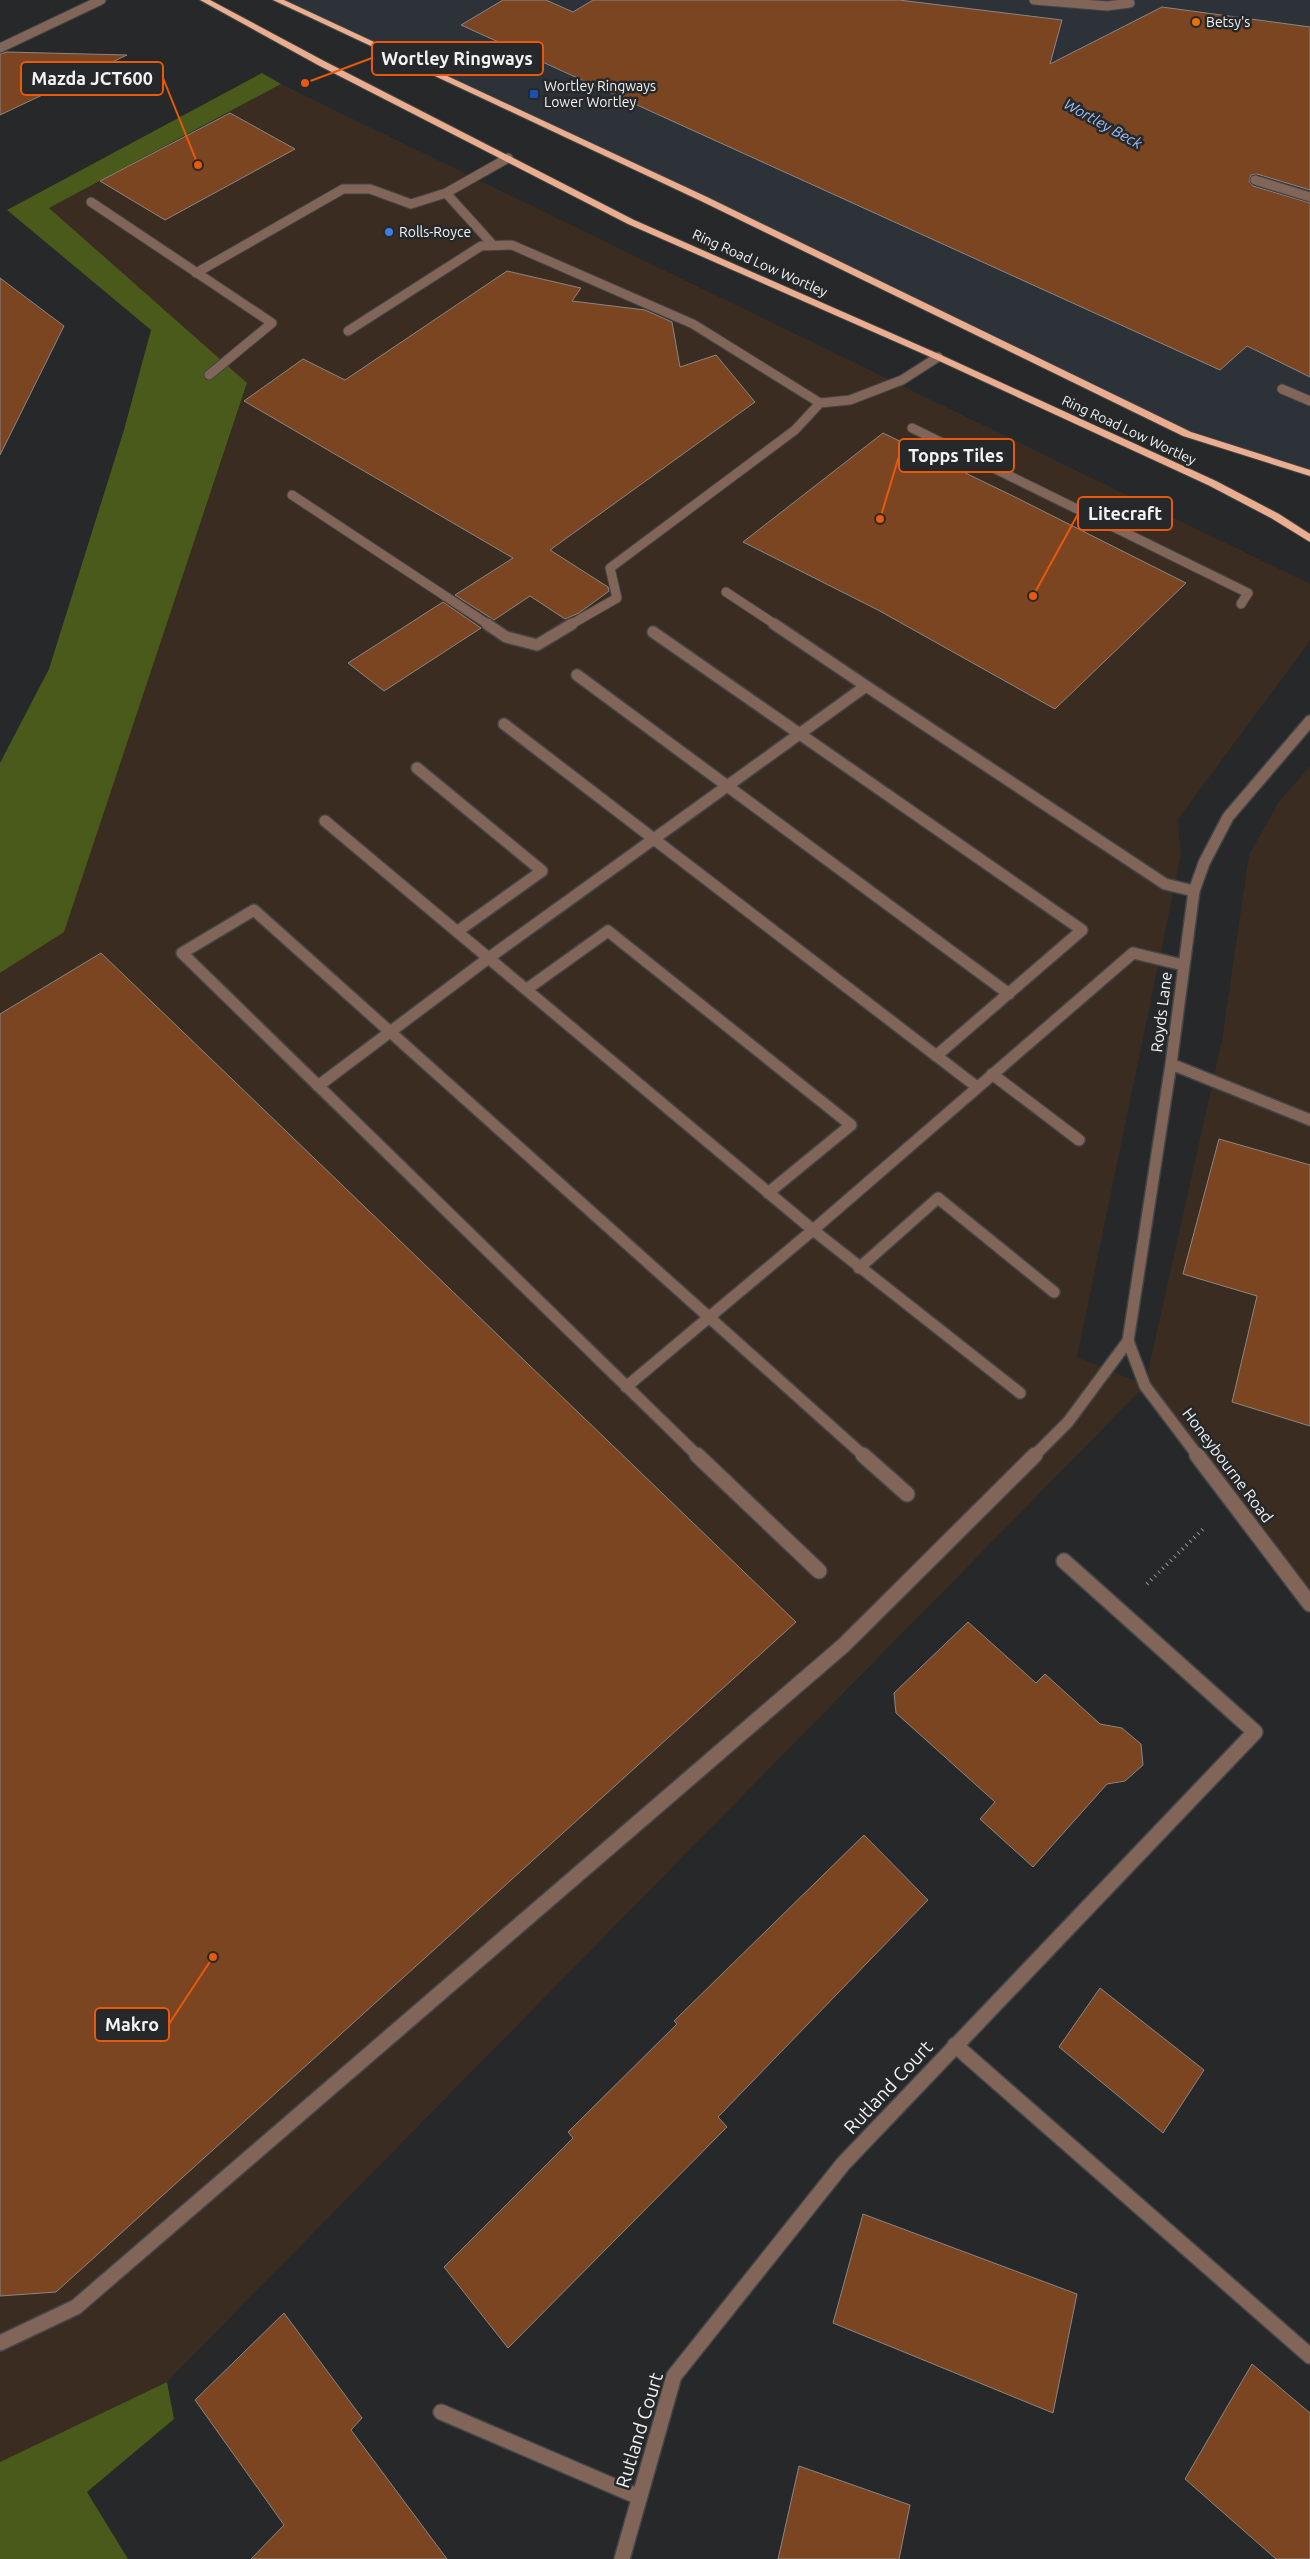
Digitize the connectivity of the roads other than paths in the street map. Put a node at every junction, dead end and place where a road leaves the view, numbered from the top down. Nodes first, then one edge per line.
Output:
1 (100, 0) edge
2 (204, 0) edge
3 (277, 0) edge
4 (1034, 0) edge
5 (1130, 3) dead end
6 (0, 48) edge
7 (508, 158) junction
8 (1255, 180) dead end
9 (446, 194) junction
10 (1310, 197) edge
11 (91, 202) dead end
12 (493, 245) junction
13 (196, 273) junction
14 (348, 331) dead end
15 (938, 358) junction
16 (209, 375) dead end
17 (1282, 389) dead end
18 (1310, 401) edge
19 (820, 403) junction
20 (912, 428) dead end
21 (1310, 473) edge
22 (292, 495) dead end
23 (1310, 539) edge
24 (726, 592) dead end
25 (1241, 604) dead end
26 (653, 632) dead end
27 (576, 675) dead end
28 (866, 686) junction
29 (1310, 721) edge
30 (504, 724) dead end
31 (799, 734) junction
32 (417, 768) dead end
33 (727, 785) junction
34 (325, 821) dead end
35 (653, 839) junction
36 (1194, 891) junction
37 (458, 931) junction
38 (490, 957) junction
39 (1183, 965) junction
40 (527, 988) junction
41 (1009, 994) junction
42 (391, 1033) junction
43 (936, 1056) junction
44 (1171, 1064) junction
45 (992, 1074) junction
46 (318, 1086) junction
47 (977, 1087) junction
48 (1310, 1120) edge
49 (1079, 1140) dead end
50 (768, 1194) junction
51 (813, 1230) junction
52 (859, 1268) junction
53 (1054, 1292) dead end
54 (709, 1316) junction
55 (1128, 1341) junction
56 (626, 1388) junction
57 (1020, 1393) dead end
58 (907, 1494) dead end
59 (1064, 1561) dead end
60 (820, 1570) dead end
61 (1310, 1604) edge
62 (955, 2045) junction
63 (0, 2343) edge
64 (1310, 2356) edge
65 (441, 2412) dead end
66 (639, 2498) junction
67 (622, 2559) edge

1 - 6 street
2 - 7 highway, Ring Road Low Wortley
3 - 21 highway, Ring Road Low Wortley
4 - 5 street
7 - 9 street
7 - 15 highway, Ring Road Low Wortley
8 - 10 street
9 - 12 street
9 - 13 street
11 - 13 street
12 - 14 street
12 - 19 street
13 - 16 street
15 - 19 street
15 - 23 highway, Ring Road Low Wortley
17 - 18 street
19 - 22 street
20 - 25 street
24 - 28 street
26 - 31 street
27 - 33 street
28 - 31 street
28 - 36 street
29 - 36 street, Royds Lane
30 - 35 street
31 - 33 street
31 - 41 street
32 - 37 street
33 - 35 street
33 - 41 street
34 - 37 street
35 - 38 street
35 - 43 street
36 - 39 street, Royds Lane
37 - 38 street
38 - 40 street
38 - 42 street
39 - 44 street, Royds Lane
39 - 45 street
40 - 50 street
40 - 50 street
41 - 43 street
42 - 46 street
42 - 46 street
42 - 54 street
43 - 47 street
44 - 48 street
44 - 55 street, Royds Lane
45 - 47 street
45 - 49 street
46 - 56 street
47 - 51 street
50 - 51 street
51 - 52 street
51 - 54 street
52 - 53 street
52 - 57 street
54 - 56 street
54 - 58 street
55 - 61 street, Honeybourne Road
55 - 63 street
56 - 60 street
59 - 62 street
62 - 64 street, Rutland Court
62 - 66 street, Rutland Court
65 - 66 street
66 - 67 street, Rutland Court

